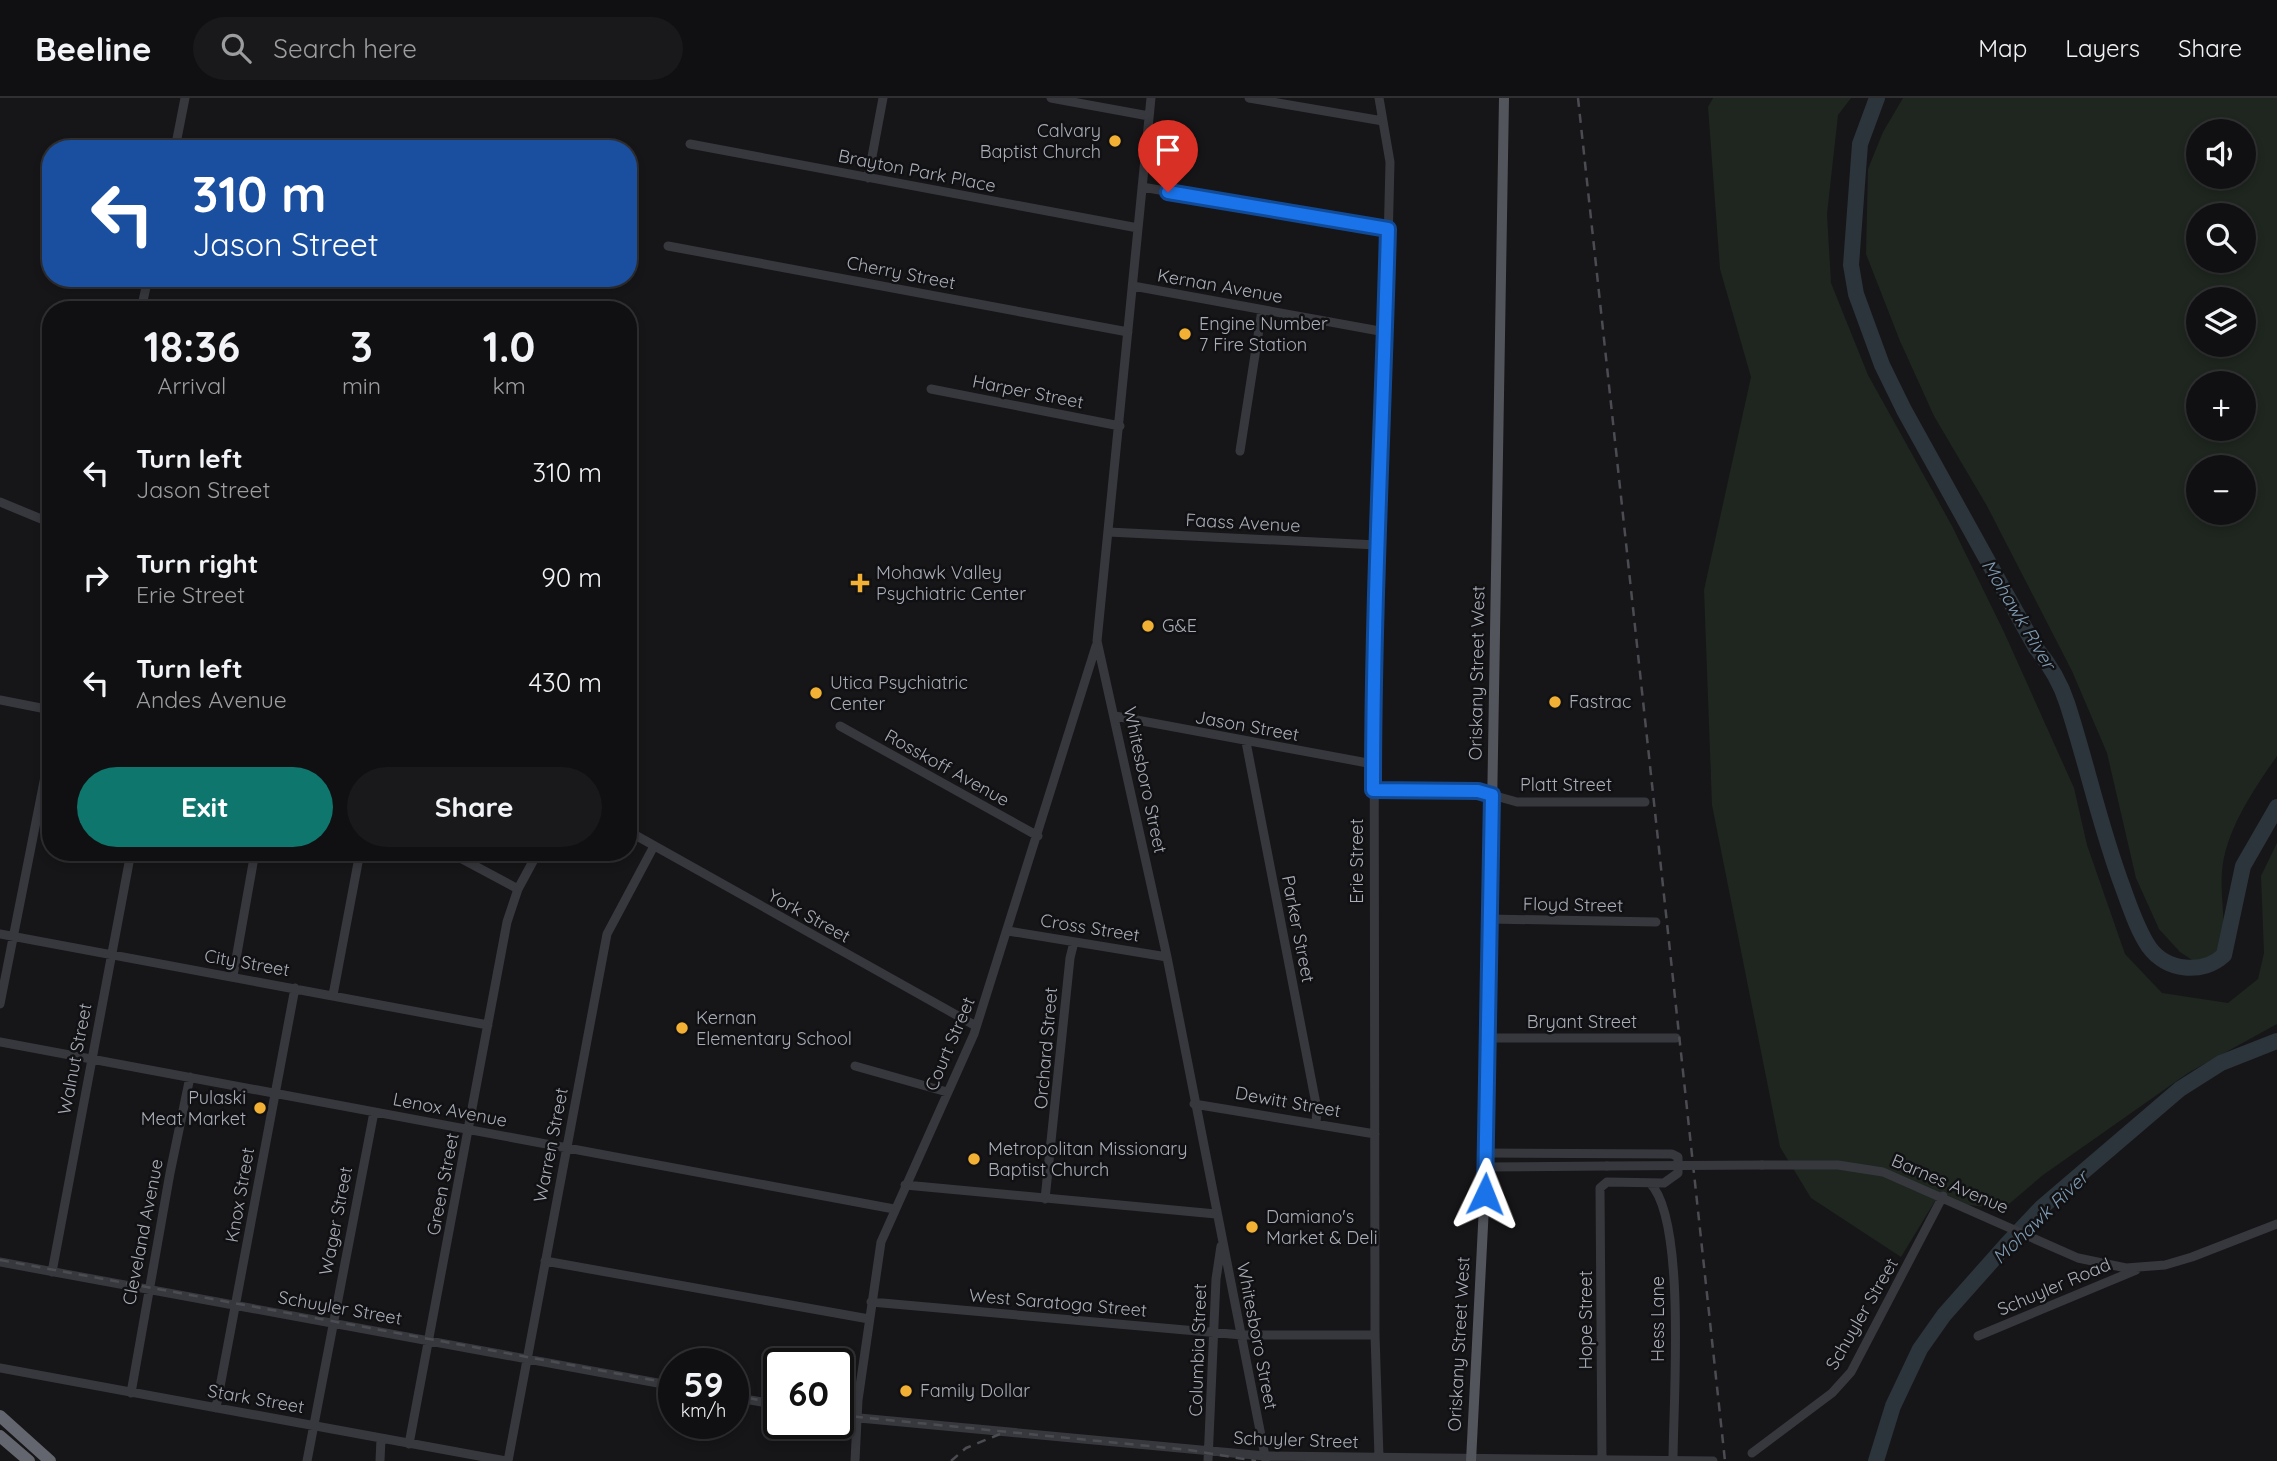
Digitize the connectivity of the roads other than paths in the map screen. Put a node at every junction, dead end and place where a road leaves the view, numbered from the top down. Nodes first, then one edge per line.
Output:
1 (185, 98) edge
2 (883, 98) edge
3 (1051, 98) edge
4 (1151, 98) edge
5 (1249, 98) edge
6 (1379, 98) edge
7 (1504, 98) edge
8 (1149, 117) junction
9 (1383, 121) junction
10 (176, 140) edge
11 (690, 144) dead end
12 (868, 177) junction
13 (1142, 187) junction
14 (1138, 229) junction
15 (1388, 229) junction
16 (668, 246) dead end
17 (1133, 286) junction
18 (1262, 310) junction
19 (1128, 332) junction
20 (1385, 332) junction
21 (931, 389) dead end
22 (1119, 426) junction
23 (1240, 451) dead end
24 (1, 506) edge
25 (42, 520) edge
26 (1108, 532) junction
27 (1377, 544) junction
28 (1097, 640) junction
29 (0, 700) edge
30 (42, 708) edge
31 (1115, 716) junction
32 (841, 726) dead end
33 (1246, 741) junction
34 (1373, 764) junction
35 (1373, 790) junction
36 (42, 791) edge
37 (1490, 795) junction
38 (1645, 802) dead end
39 (637, 836) edge
40 (1038, 836) junction
41 (654, 846) junction
42 (129, 861) edge
43 (253, 861) edge
44 (358, 861) edge
45 (466, 861) edge
46 (533, 861) edge
47 (518, 889) junction
48 (1490, 919) junction
49 (1656, 922) dead end
50 (1008, 931) junction
51 (0, 934) edge
52 (13, 936) junction
53 (1074, 942) junction
54 (110, 954) junction
55 (1167, 957) junction
56 (233, 976) junction
57 (295, 988) junction
58 (333, 995) junction
59 (0, 1004) edge
60 (488, 1025) junction
61 (976, 1026) junction
62 (1488, 1038) junction
63 (1676, 1038) dead end
64 (0, 1042) edge
65 (91, 1058) junction
66 (855, 1066) dead end
67 (190, 1077) junction
68 (947, 1092) junction
69 (276, 1094) junction
70 (1194, 1104) junction
71 (374, 1112) junction
72 (1316, 1124) junction
73 (470, 1130) junction
74 (1375, 1134) junction
75 (567, 1149) junction
76 (1487, 1153) junction
77 (1486, 1167) junction
78 (1650, 1183) junction
79 (905, 1185) junction
80 (1943, 1196) junction
81 (1045, 1199) junction
82 (894, 1209) junction
83 (1216, 1214) junction
84 (2277, 1224) edge
85 (1222, 1240) junction
86 (545, 1261) junction
87 (0, 1262) edge
88 (2141, 1268) junction
89 (52, 1272) junction
90 (148, 1289) junction
91 (872, 1302) junction
92 (237, 1306) junction
93 (869, 1319) junction
94 (333, 1323) junction
95 (1214, 1333) junction
96 (1242, 1335) junction
97 (1375, 1335) junction
98 (1978, 1336) dead end
99 (430, 1341) junction
100 (527, 1359) junction
101 (0, 1368) edge
102 (658, 1383) edge
103 (131, 1392) junction
104 (216, 1408) junction
105 (0, 1416) edge
106 (856, 1419) junction
107 (314, 1426) junction
108 (0, 1436) edge
109 (382, 1439) junction
110 (409, 1444) junction
111 (1752, 1453) dead end
112 (1209, 1457) edge
113 (1379, 1457) junction
114 (1266, 1458) edge
115 (1324, 1459) edge
116 (1470, 1460) edge
117 (29, 1461) edge
118 (50, 1461) edge
119 (307, 1461) edge
120 (380, 1461) edge
121 (507, 1461) edge
122 (855, 1461) edge
123 (1588, 1461) edge
124 (1602, 1461) edge
125 (1673, 1461) edge
126 (1684, 1461) edge
127 (1713, 1461) edge

1 - 10 street
2 - 12 street
3 - 8 street
4 - 8 street, Whitesboro Street
5 - 9 street
6 - 9 street, Erie Street
7 - 37 main road, Oriskany Street West
8 - 13 street, Whitesboro Street
9 - 15 street, Erie Street
11 - 12 street, Brayton Park Place
12 - 14 street, Brayton Park Place
13 - 14 street, Whitesboro Street
13 - 15 street
14 - 17 street, Whitesboro Street
15 - 20 street, Erie Street
16 - 19 street, Cherry Street
17 - 18 street, Kernan Avenue
17 - 19 street, Whitesboro Street
18 - 20 street, Kernan Avenue
18 - 23 street
19 - 22 street, Whitesboro Street
20 - 27 street, Erie Street
21 - 22 street, Harper Street
22 - 26 street, Whitesboro Street
24 - 25 street
26 - 27 street, Faass Avenue
26 - 28 street, Whitesboro Street
27 - 34 street, Erie Street
28 - 31 street, Whitesboro Street
28 - 40 street, Court Street
29 - 30 street
31 - 33 street, Jason Street
31 - 55 street, Whitesboro Street
32 - 40 street, Rosskoff Avenue
33 - 34 street, Jason Street
33 - 72 street, Parker Street
34 - 35 street, Erie Street
35 - 37 street
35 - 74 street, Erie Street
36 - 52 street
37 - 38 street, Platt Street
37 - 48 main road, Oriskany Street West
39 - 41 street, York Street
40 - 50 street, Court Street
41 - 61 street, York Street
41 - 75 street, Warren Street
42 - 54 street, Walnut Street
43 - 56 street
44 - 58 street
45 - 47 street
46 - 47 street, Green Street
47 - 60 street, Green Street
48 - 49 street, Floyd Street
48 - 62 main road, Oriskany Street West
50 - 53 street, Cross Street
50 - 61 street, Court Street
51 - 52 street, City Street
52 - 54 street, City Street
52 - 59 street
53 - 55 street, Cross Street
53 - 81 street, Orchard Street
54 - 56 street, City Street
54 - 65 street, Walnut Street
55 - 70 street, Whitesboro Street
56 - 57 street, City Street
57 - 58 street, City Street
57 - 69 street, Knox Street
58 - 60 street, City Street
60 - 73 street, Green Street
61 - 68 street, Court Street
62 - 63 street, Bryant Street
62 - 76 main road, Oriskany Street West
64 - 65 street, Lenox Avenue
65 - 67 street, Lenox Avenue
65 - 89 street, Walnut Street
66 - 68 street
67 - 69 street, Lenox Avenue
67 - 90 street, Cleveland Avenue
68 - 79 street, Court Street
69 - 71 street, Lenox Avenue
69 - 92 street, Knox Street
70 - 72 street, Dewitt Street
70 - 83 street, Whitesboro Street
71 - 73 street, Lenox Avenue
71 - 94 street, Wager Street
72 - 74 street, Dewitt Street
73 - 75 street, Lenox Avenue
73 - 99 street, Green Street
74 - 97 street, Erie Street
75 - 82 street, Lenox Avenue
75 - 86 street, Warren Street
76 - 77 main road, Oriskany Street West
76 - 78 street
77 - 80 street, Barnes Avenue, bridge
77 - 116 main road, Oriskany Street West
78 - 124 street, Hope Street
78 - 125 street, Hess Lane
79 - 81 street
79 - 82 street, Court Street
80 - 88 street, Barnes Avenue
80 - 111 street, Schuyler Street
81 - 83 street
82 - 91 street, Court Street
83 - 85 street, Whitesboro Street
84 - 88 street, Barnes Avenue
85 - 95 street, Columbia Street
85 - 96 street, Whitesboro Street
86 - 93 street
86 - 100 street, Warren Street
87 - 89 street, Schuyler Street
88 - 98 street, Schuyler Road
89 - 90 street, Schuyler Street
90 - 92 street, Schuyler Street
90 - 103 street, Cleveland Avenue
91 - 93 street, Court Street
91 - 95 street, West Saratoga Street
92 - 94 street, Schuyler Street
92 - 104 street, Knox Street
93 - 106 street, Court Street
94 - 99 street, Schuyler Street
94 - 107 street, Wager Street
95 - 96 street, West Saratoga Street
95 - 112 street, Columbia Street
96 - 97 street, West Saratoga Street
96 - 114 street, Whitesboro Street
97 - 113 street, Erie Street
99 - 100 street, Schuyler Street
99 - 110 street, Green Street
100 - 102 street, Schuyler Street
100 - 121 street, Warren Street
101 - 103 street, Stark Street
103 - 104 street, Stark Street
104 - 107 street, Stark Street
105 - 118 highway
106 - 112 street, Schuyler Street
106 - 122 street, Court Street
107 - 109 street, Stark Street
107 - 119 street, Wager Street
108 - 117 highway
109 - 110 street, Stark Street
109 - 120 street
110 - 121 street, Stark Street
112 - 114 street, Schuyler Street
113 - 115 street, Schuyler Street
113 - 116 street, Schuyler Street
114 - 115 street, Schuyler Street
116 - 123 street, Schuyler Street
123 - 124 street, Schuyler Street
124 - 125 street, Schuyler Street
125 - 126 street, Schuyler Street
126 - 127 street, Schuyler Street

